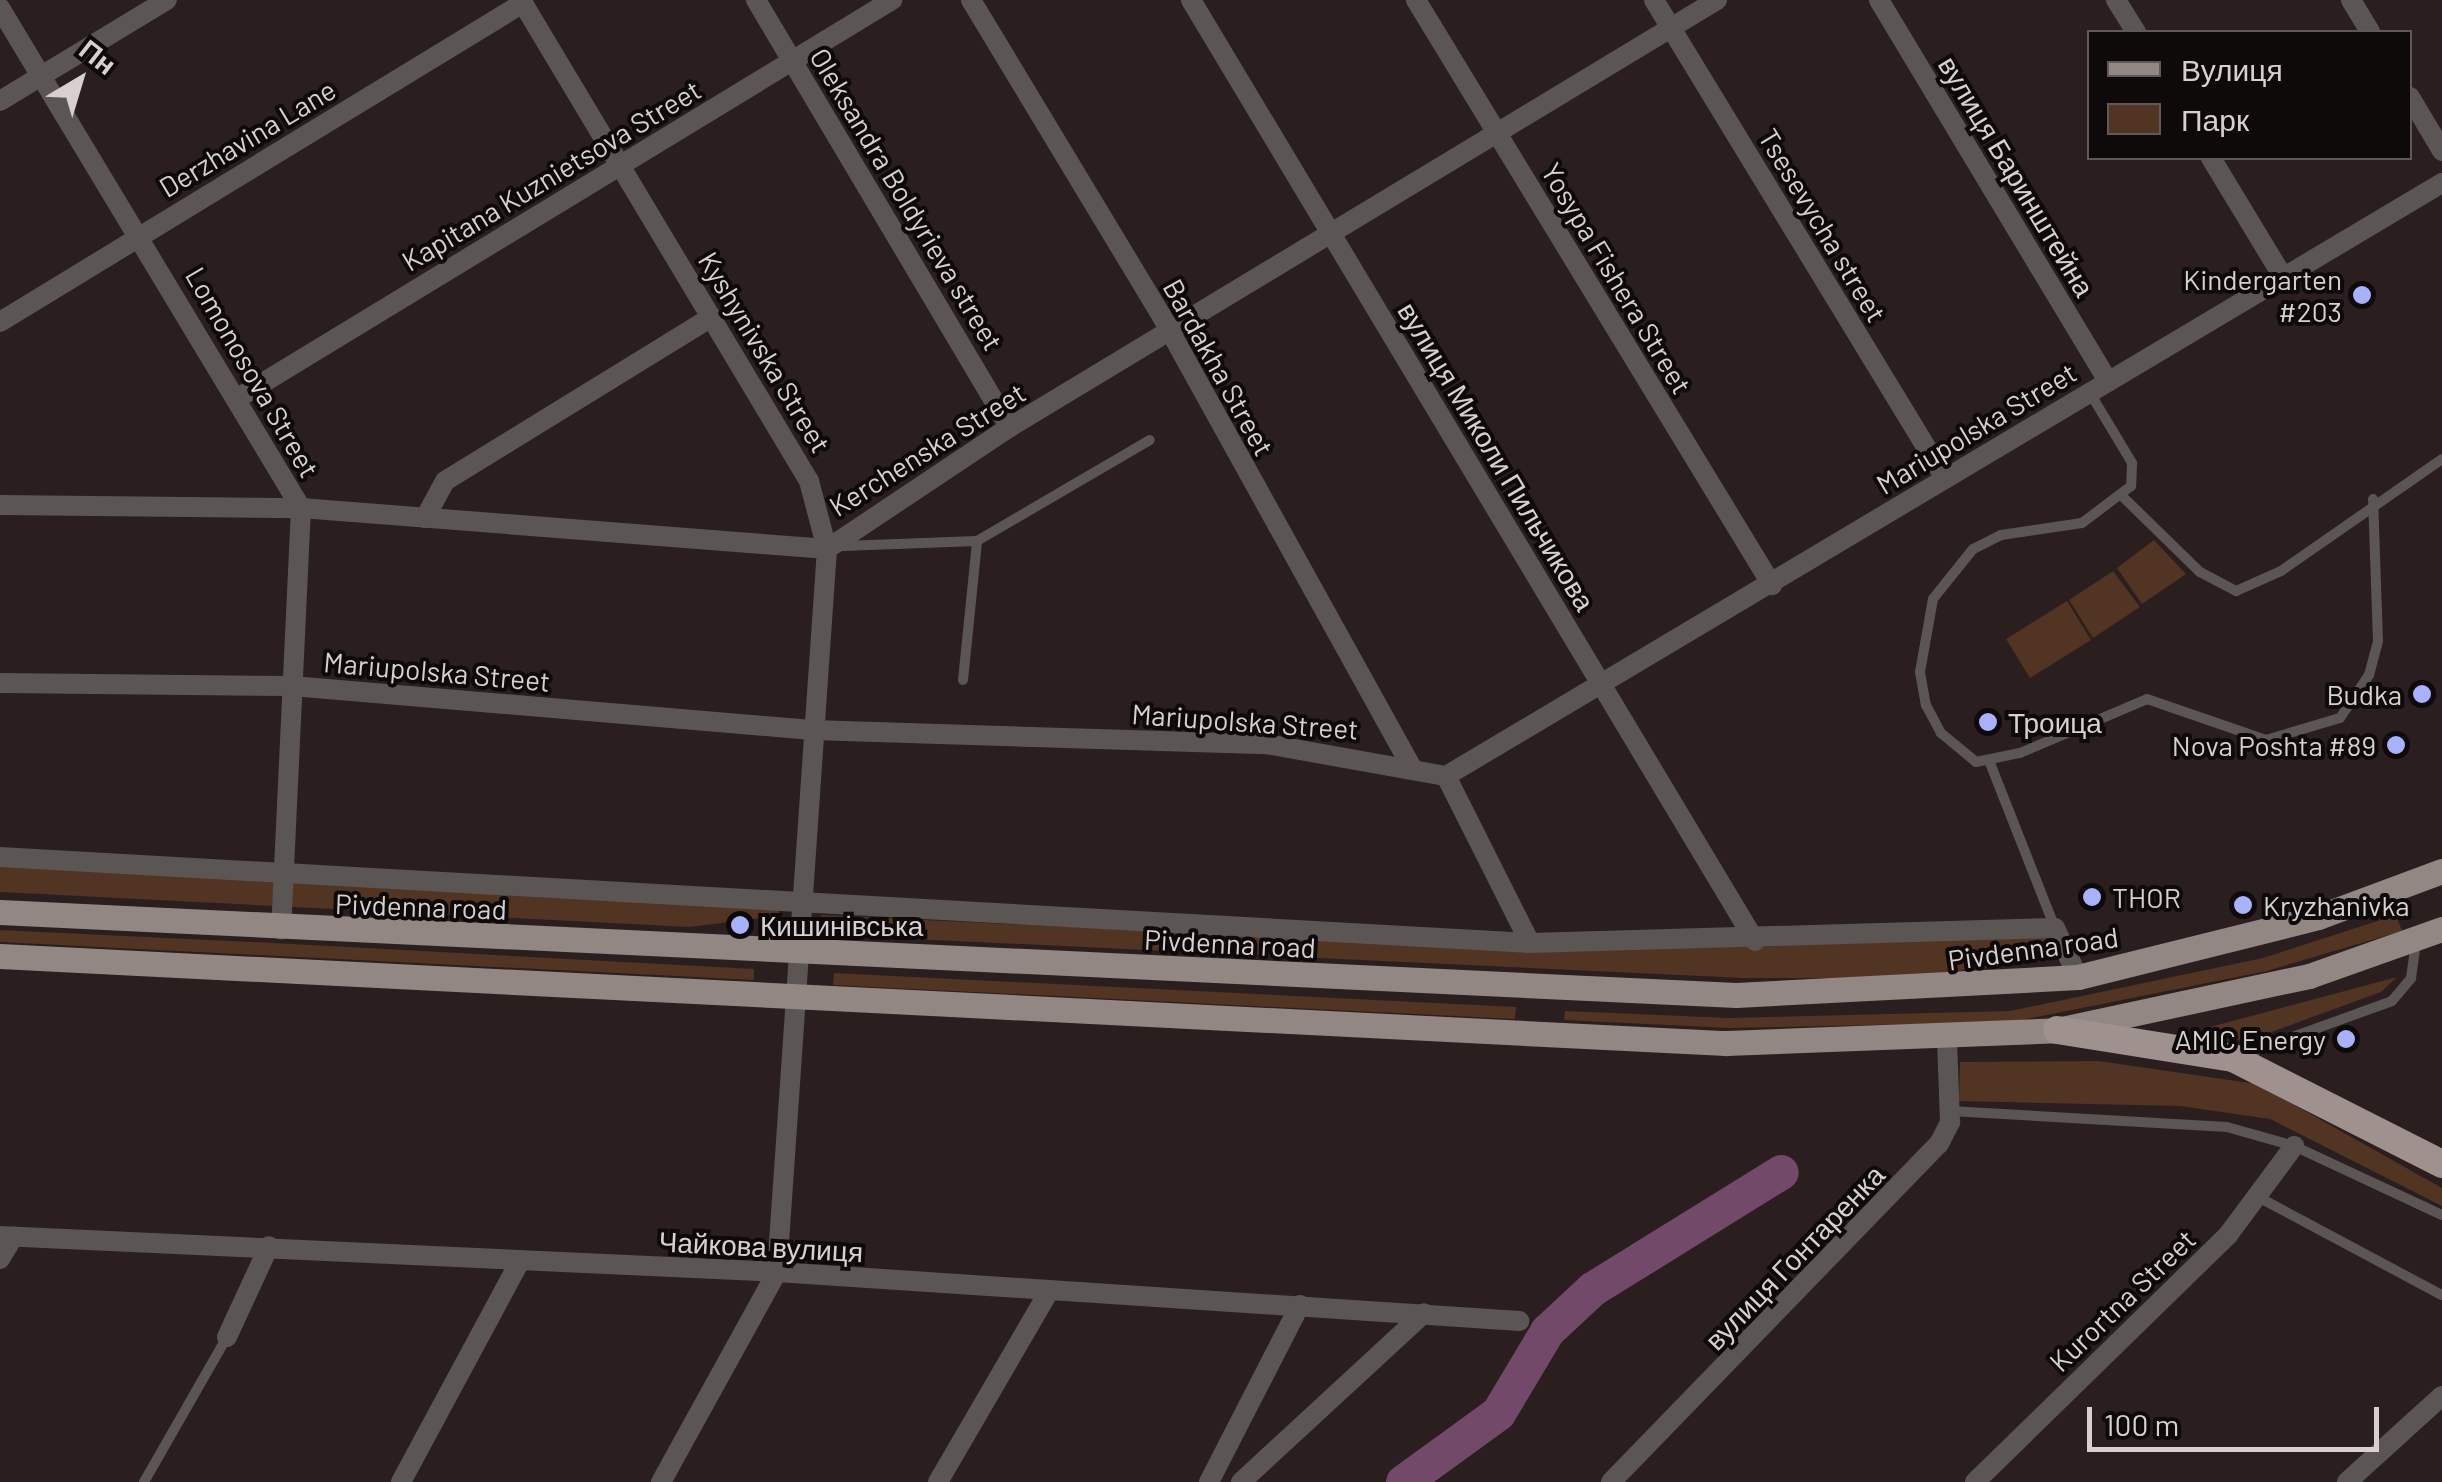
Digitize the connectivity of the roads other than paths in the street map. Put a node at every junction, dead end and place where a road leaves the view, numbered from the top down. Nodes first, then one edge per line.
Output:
1 (168, 0) edge
2 (756, 0) edge
3 (892, 0) edge
4 (970, 0) edge
5 (1191, 0) edge
6 (1416, 0) edge
7 (1654, 0) edge
8 (1717, 0) edge
9 (1879, 0) edge
10 (2116, 0) edge
11 (2350, 0) edge
12 (522, 1) edge
13 (0, 8) edge
14 (1670, 28) junction
15 (2135, 30) edge
16 (2369, 30) edge
17 (794, 61) junction
18 (40, 77) junction
19 (2412, 100) edge
20 (0, 102) edge
21 (1496, 133) junction
22 (2442, 151) edge
23 (2212, 160) edge
24 (622, 164) junction
25 (2442, 182) edge
26 (1330, 234) junction
27 (140, 236) junction
28 (2283, 277) junction
29 (712, 317) junction
30 (0, 322) edge
31 (1168, 335) junction
32 (2099, 386) junction
33 (238, 398) junction
34 (1010, 427) junction
35 (1150, 440) dead end
36 (2442, 459) edge
37 (1946, 478) junction
38 (2122, 496) junction
39 (2374, 500) junction
40 (0, 505) edge
41 (301, 508) junction
42 (426, 518) junction
43 (978, 541) junction
44 (827, 549) junction
45 (1772, 585) junction
46 (963, 680) dead end
47 (0, 683) edge
48 (1603, 685) junction
49 (292, 686) junction
50 (812, 730) junction
51 (1990, 764) junction
52 (1410, 766) junction
53 (1446, 776) junction
54 (0, 857) edge
55 (286, 870) junction
56 (2442, 871) edge
57 (801, 904) junction
58 (0, 912) edge
59 (2055, 928) junction
60 (2442, 929) edge
61 (281, 930) junction
62 (1755, 941) junction
63 (2416, 942) junction
64 (1530, 943) junction
65 (796, 951) junction
66 (0, 956) edge
67 (2078, 977) junction
68 (1537, 988) junction
69 (792, 994) junction
70 (2057, 1030) junction
71 (1534, 1034) junction
72 (1947, 1039) junction
73 (2233, 1058) junction
74 (1950, 1111) junction
75 (2294, 1146) junction
76 (2442, 1164) edge
77 (2260, 1198) junction
78 (2442, 1216) edge
79 (6, 1236) edge
80 (269, 1246) junction
81 (0, 1259) edge
82 (518, 1264) junction
83 (778, 1272) junction
84 (1048, 1293) junction
85 (2442, 1295) edge
86 (1300, 1305) junction
87 (1424, 1313) junction
88 (1519, 1320) dead end
89 (227, 1337) joint
90 (2442, 1396) edge
91 (144, 1482) edge
92 (401, 1482) edge
93 (661, 1482) edge
94 (938, 1482) edge
95 (1209, 1482) edge
96 (1240, 1482) edge
97 (1611, 1482) edge
98 (1975, 1482) edge
99 (2347, 1482) edge

1 - 18 street
2 - 17 street, Oleksandra Boldyrieva street
3 - 17 street, Kapitana Kuznietsova Street
4 - 31 street, Bardakha Street
5 - 26 street, вулиця Миколи Пильчикова
6 - 21 street, Yosypa Fishera Street
7 - 14 street, Tsesevycha street
8 - 14 street, Kerchenska Street
9 - 32 street, вулиця Баринштейна
10 - 15 street
11 - 16 street
12 - 24 street, Kyshynivska Street
12 - 27 street, Derzhavina Lane
13 - 18 street, Lomonosova Street
14 - 21 street, Kerchenska Street
14 - 37 street, Tsesevycha street
17 - 24 street, Kapitana Kuznietsova Street
17 - 34 street, Oleksandra Boldyrieva street
18 - 20 street
18 - 27 street, Lomonosova Street
19 - 22 street
21 - 26 street, Kerchenska Street
21 - 45 street, Yosypa Fishera Street
23 - 28 street
24 - 29 street, Kyshynivska Street
24 - 33 street, Kapitana Kuznietsova Street
25 - 28 street, Mariupolska Street
26 - 31 street, Kerchenska Street
26 - 48 street, вулиця Миколи Пильчикова
27 - 30 street, Derzhavina Lane
27 - 33 street, Lomonosova Street
28 - 32 street, Mariupolska Street
29 - 42 street
29 - 44 street, Kyshynivska Street
31 - 34 street, Kerchenska Street
31 - 52 street, Bardakha Street
32 - 37 street, Mariupolska Street
32 - 38 lane
33 - 41 street, Lomonosova Street
34 - 44 street, Kerchenska Street
35 - 43 lane
36 - 39 lane
37 - 45 street, Mariupolska Street
38 - 39 lane
38 - 51 lane
39 - 51 lane
40 - 41 street, Kerchenska Street
41 - 42 street, Kerchenska Street
41 - 49 street, Lomonosova Street
42 - 44 street, Kerchenska Street
43 - 44 lane
43 - 46 lane
44 - 50 street, Kyshynivska Street
45 - 48 street, Mariupolska Street
47 - 49 street, Mariupolska Street
48 - 53 street, Mariupolska Street
48 - 62 street, вулиця Миколи Пильчикова
49 - 50 street, Mariupolska Street
49 - 55 street, Lomonosova Street
50 - 52 street, Mariupolska Street
50 - 57 street, Kyshynivska Street
51 - 59 lane
52 - 53 street, Mariupolska Street
53 - 64 street
54 - 55 street
55 - 57 street
55 - 61 street, Lomonosova Street
56 - 67 main road, Pivdenna road
57 - 64 street
57 - 65 street, Kyshynivska Street
58 - 61 main road, Pivdenna road
59 - 62 street
59 - 67 street
60 - 63 main road
61 - 65 main road, Pivdenna road
62 - 64 street
63 - 70 main road
63 - 73 lane
65 - 68 main road, Pivdenna road
65 - 69 street, Kyshynivska Street
66 - 69 main road
67 - 68 main road, Pivdenna road
68 - 71 main road
69 - 71 main road
69 - 83 street, Kyshynivska Street
70 - 72 main road
70 - 73 highway
71 - 72 main road
72 - 74 street, вулиця Гонтаренка
73 - 76 highway
74 - 75 lane
74 - 97 street, вулиця Гонтаренка
75 - 77 street, Kurortna Street
75 - 78 lane
77 - 85 lane
77 - 98 street, Kurortna Street
79 - 80 street, Чайкова вулиця
79 - 81 street
80 - 82 street, Чайкова вулиця
80 - 89 street
82 - 83 street, Чайкова вулиця
82 - 92 street
83 - 84 street, Чайкова вулиця
83 - 93 street
84 - 86 street, Чайкова вулиця
84 - 94 street
86 - 87 street, Чайкова вулиця
86 - 95 street
87 - 88 street, Чайкова вулиця
87 - 96 street
89 - 91 lane
90 - 99 street

